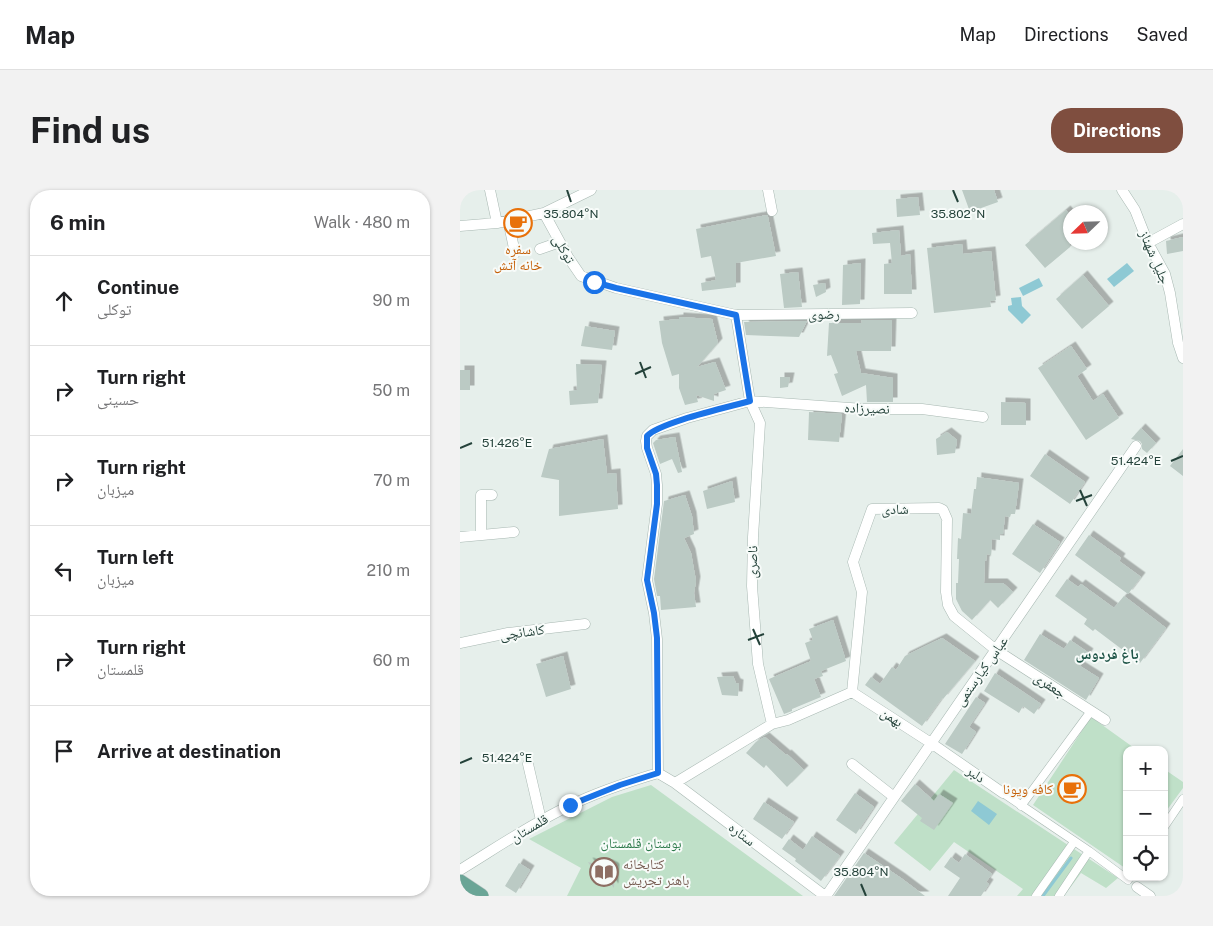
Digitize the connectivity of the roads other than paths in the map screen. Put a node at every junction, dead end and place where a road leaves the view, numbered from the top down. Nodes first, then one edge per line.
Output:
1 (490, 190) edge
2 (591, 190) edge
3 (768, 190) edge
4 (1122, 190) edge
5 (772, 211) dead end
6 (544, 213) junction
7 (508, 220) junction
8 (497, 223) junction
9 (1183, 224) edge
10 (460, 226) edge
11 (560, 242) junction
12 (1148, 243) junction
13 (540, 249) dead end
14 (515, 253) dead end
15 (912, 313) dead end
16 (736, 315) junction
17 (1183, 358) edge
18 (750, 401) junction
19 (983, 417) dead end
20 (1136, 446) dead end
21 (492, 495) dead end
22 (514, 532) dead end
23 (482, 536) junction
24 (460, 537) edge
25 (584, 624) dead end
26 (460, 643) edge
27 (996, 650) junction
28 (852, 692) junction
29 (1091, 711) junction
30 (1105, 720) dead end
31 (772, 724) junction
32 (932, 743) junction
33 (528, 764) dead end
34 (852, 764) dead end
35 (658, 773) junction
36 (675, 783) junction
37 (1003, 793) joint
38 (894, 797) junction
39 (1183, 799) edge
40 (1021, 806) junction
41 (541, 820) junction
42 (1168, 821) edge
43 (1074, 842) junction
44 (1090, 851) junction
45 (460, 870) edge
46 (1123, 874) edge
47 (1132, 881) edge
48 (460, 882) edge
49 (1137, 887) joint
50 (481, 896) edge
51 (826, 896) edge
52 (1036, 896) edge
53 (1059, 896) edge
54 (1150, 896) edge

1 - 8 street
2 - 6 street
3 - 5 street
4 - 12 street, جلیل شهناز
6 - 7 street
6 - 11 street, توکلی
7 - 8 street
7 - 14 street
8 - 10 street
9 - 12 street
11 - 13 street
11 - 16 street, توکلی
12 - 17 street, جلیل شهناز
15 - 16 street, رضوى
16 - 18 street, ناصری
18 - 19 street, نصیرزاده
18 - 31 street, ناصری
18 - 35 street, نصیرزاده
20 - 27 street, عباس کیارستمی
21 - 23 street
22 - 23 street
23 - 24 street
25 - 26 street, کاشانچی
27 - 28 street, شادی
27 - 29 street, جعفری
27 - 32 street, عباس کیارستمی
28 - 31 street
28 - 32 street, بهمن
29 - 30 street, جعفری
29 - 40 street
31 - 36 street
32 - 37 street, دلبر
32 - 38 street, عباس کیارستمی
33 - 41 street
34 - 38 street
35 - 36 street, ستاره
35 - 41 street, قلمستان
36 - 51 street, ستاره
37 - 40 street, دلبر
38 - 51 street, عباس کیارستمی
39 - 42 street
40 - 43 street, دلبر
41 - 45 street, قلمستان
43 - 44 street, دلبر
43 - 52 street
44 - 46 street, دلبر
44 - 53 street
47 - 49 street, دلبر
48 - 50 main road
49 - 54 street

